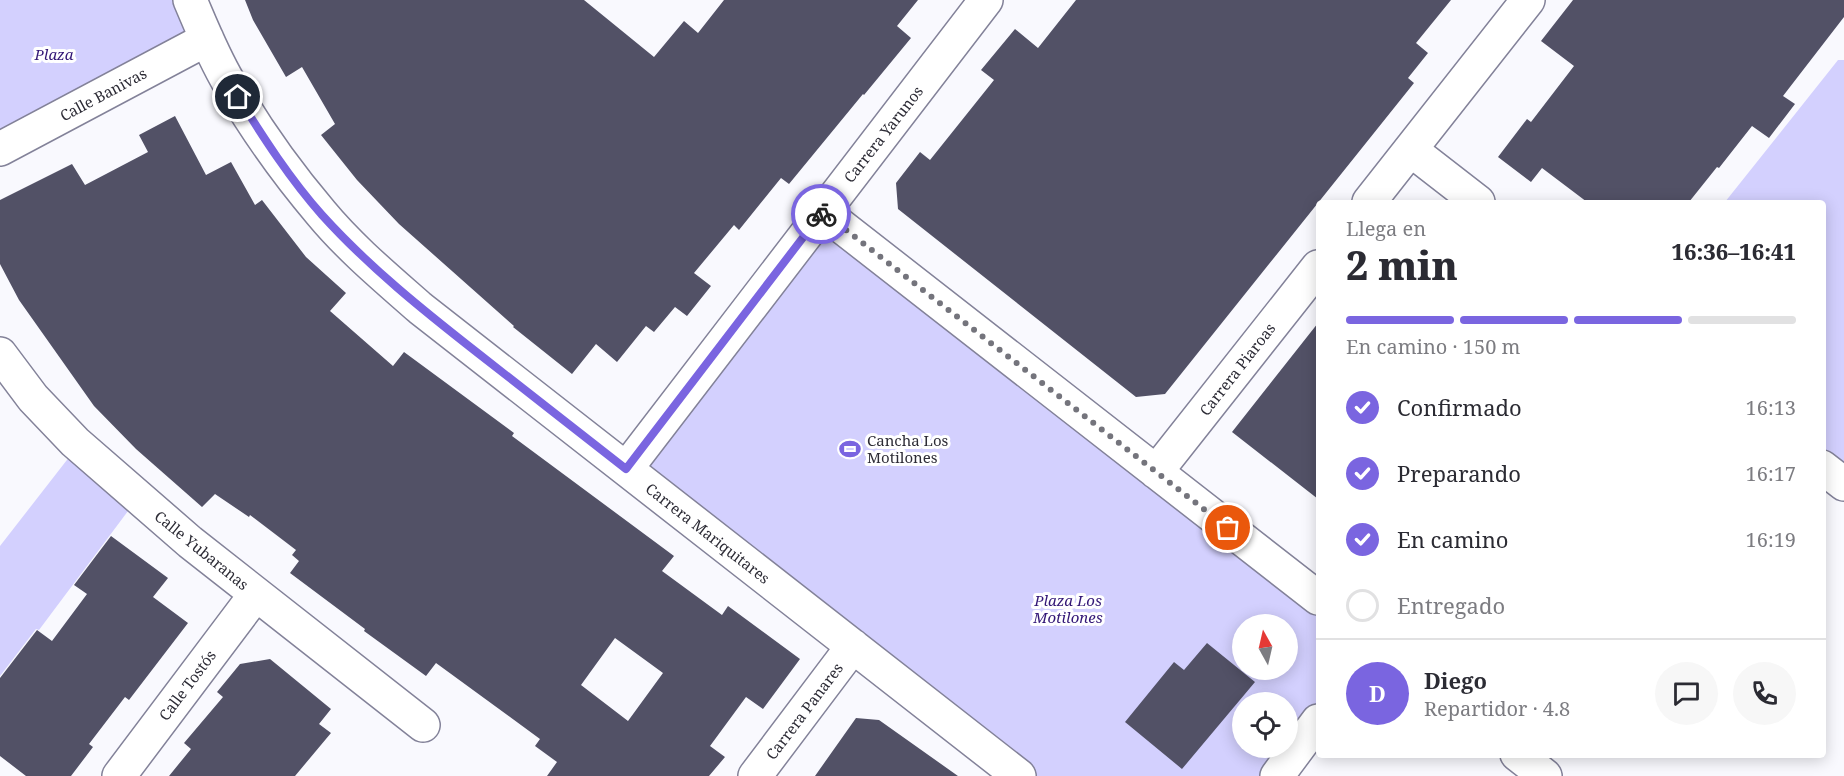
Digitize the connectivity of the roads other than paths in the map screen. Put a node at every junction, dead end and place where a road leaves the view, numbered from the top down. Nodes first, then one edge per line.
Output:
1 (190, 0) edge
2 (986, 0) edge
3 (1528, 0) edge
4 (207, 39) junction
5 (0, 149) edge
6 (1410, 150) junction
7 (1371, 200) edge
8 (1475, 200) edge
9 (823, 212) junction
10 (1316, 270) edge
11 (0, 354) edge
12 (626, 469) junction
13 (1826, 470) edge
14 (1156, 472) junction
15 (1844, 484) edge
16 (256, 594) junction
17 (1316, 596) edge
18 (853, 646) junction
19 (1316, 724) edge
20 (423, 725) dead end
21 (1522, 758) edge
22 (119, 776) edge
23 (754, 776) edge
24 (1019, 776) edge
25 (1277, 776) edge
26 (1545, 776) edge

1 - 4 street, Carrera Mariquitares
2 - 9 street, Carrera Yarunos
3 - 6 street
4 - 5 street, Calle Banivas
4 - 12 street, Carrera Mariquitares
6 - 7 street
6 - 8 street
9 - 12 street, Carrera Yarunos
9 - 14 street
10 - 14 street, Carrera Piaroas
11 - 16 street, Calle Yubaranas
12 - 18 street, Carrera Mariquitares
13 - 15 street
14 - 17 street
16 - 20 street, Calle Yubaranas
16 - 22 street, Calle Tostós
18 - 23 street, Carrera Panares
18 - 24 street, Carrera Mariquitares
19 - 25 street
21 - 26 street

